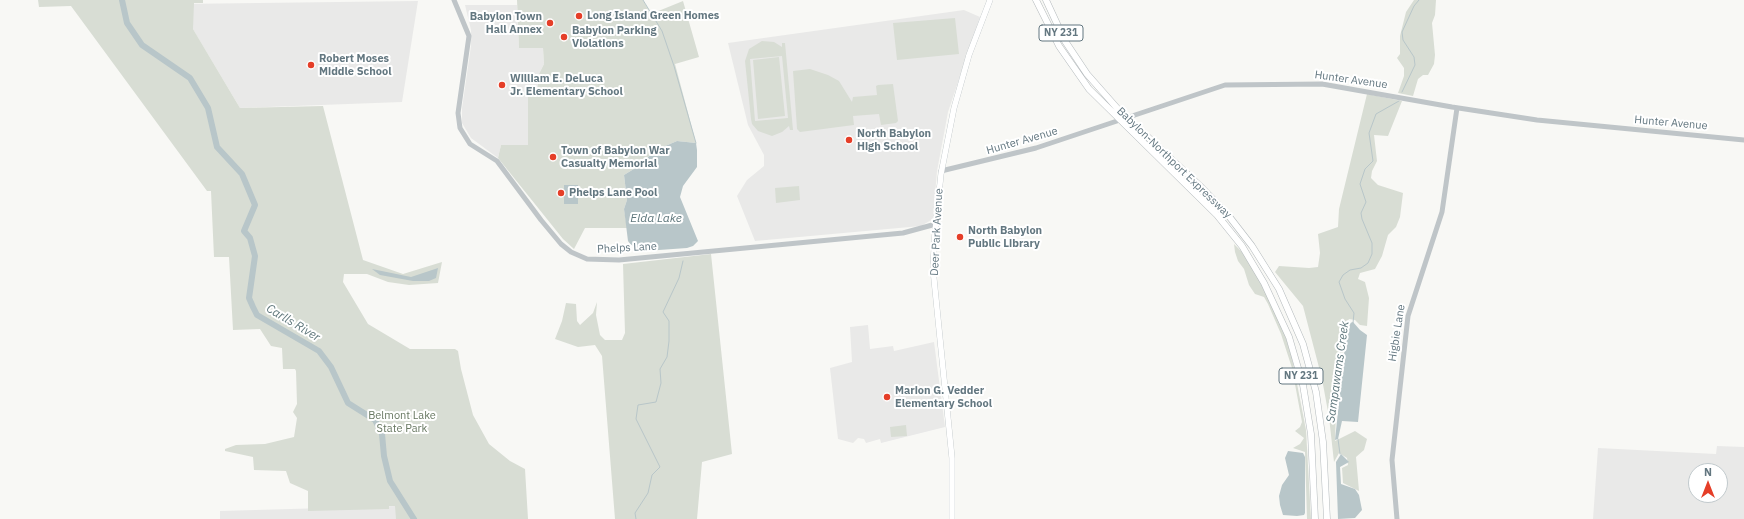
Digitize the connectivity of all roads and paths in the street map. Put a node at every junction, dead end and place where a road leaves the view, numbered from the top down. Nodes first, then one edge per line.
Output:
1 (454, 0) edge
2 (990, 0) edge
3 (1036, 0) edge
4 (1046, 0) edge
5 (1456, 108) junction
6 (1127, 117) junction
7 (1119, 120) junction
8 (1744, 140) edge
9 (941, 171) junction
10 (936, 224) junction
11 (952, 519) edge
12 (1315, 519) edge
13 (1328, 519) edge
14 (1397, 519) edge

1 - 10 street, Phelps Lane
2 - 9 main road, Deer Park Avenue
3 - 7 main road, Babylon-Northport Expressway / NY 231
4 - 6 main road, Babylon-Northport Expressway / NY 231
5 - 6 street, Hunter Avenue
5 - 8 street, Hunter Avenue
5 - 14 street, Higbie Lane
6 - 7 street, Hunter Avenue
6 - 13 main road, Babylon-Northport Expressway / NY 231
7 - 9 street, Hunter Avenue
7 - 12 main road, Babylon-Northport Expressway / NY 231
9 - 10 main road, Deer Park Avenue
10 - 11 main road, Deer Park Avenue

